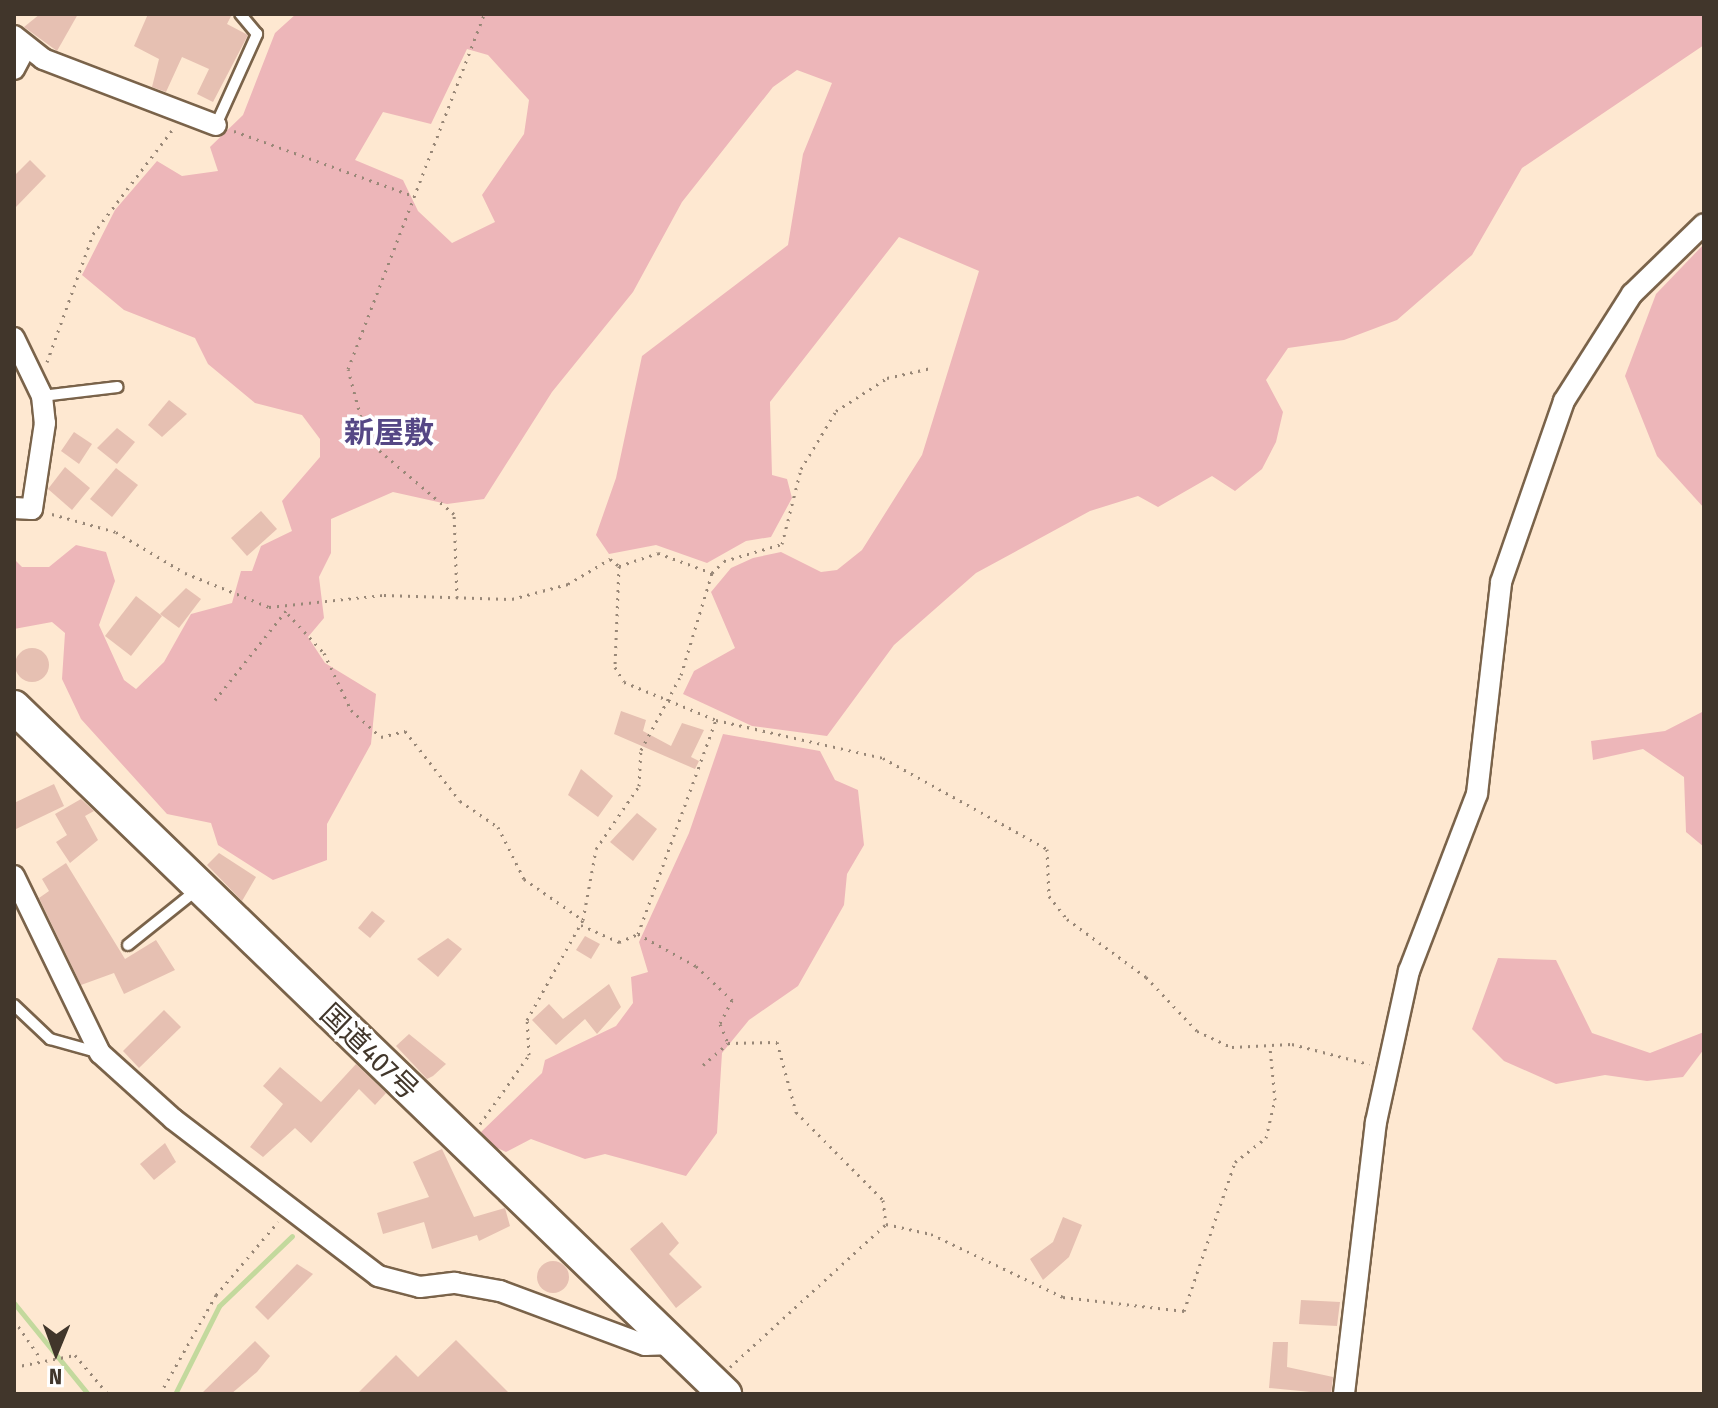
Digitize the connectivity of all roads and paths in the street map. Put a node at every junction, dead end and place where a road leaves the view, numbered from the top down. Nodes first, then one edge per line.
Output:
1 (240, 14) edge
2 (484, 14) edge
3 (20, 41) edge
4 (14, 69) edge
5 (182, 114) junction
6 (216, 125) junction
7 (411, 195) junction
8 (1704, 224) edge
9 (14, 338) edge
10 (931, 368) dead end
11 (117, 387) dead end
12 (40, 392) junction
13 (23, 508) edge
14 (619, 566) junction
15 (712, 573) junction
16 (457, 598) junction
17 (289, 607) junction
18 (288, 614) junction
19 (215, 700) dead end
20 (668, 702) junction
21 (14, 707) edge
22 (716, 720) junction
23 (14, 876) edge
24 (199, 888) junction
25 (582, 922) junction
26 (638, 934) junction
27 (128, 945) dead end
28 (14, 1005) edge
29 (728, 1043) junction
30 (1270, 1047) junction
31 (100, 1053) junction
32 (703, 1065) dead end
33 (1388, 1070) junction
34 (462, 1142) junction
35 (289, 1210) junction
36 (886, 1224) junction
37 (14, 1320) edge
38 (673, 1344) junction
39 (41, 1359) junction
40 (14, 1367) edge
41 (720, 1389) edge
42 (108, 1394) edge
43 (160, 1394) edge
44 (1344, 1394) edge

1 - 6 lane
2 - 7 path
3 - 4 street
3 - 5 street
5 - 6 street
5 - 12 path
6 - 7 path
7 - 16 path
8 - 33 street
9 - 12 street
10 - 15 path
11 - 12 lane
12 - 13 street
13 - 17 path
14 - 15 path
14 - 16 path
14 - 20 path
15 - 20 path
16 - 17 path
17 - 18 path
18 - 19 path
18 - 25 path
20 - 22 path
20 - 25 path
21 - 24 highway, 国道407号
22 - 26 path
22 - 30 path
23 - 31 street
24 - 27 lane
24 - 34 highway, 国道407号
25 - 26 path
25 - 34 path
26 - 29 path
28 - 31 lane
29 - 32 path
29 - 36 path
30 - 33 path
30 - 36 path
31 - 35 street
33 - 44 street
34 - 38 highway, 国道407号
35 - 38 street
35 - 43 path
36 - 41 path
37 - 39 path
38 - 41 highway, 国道407号
39 - 40 path
39 - 42 path

